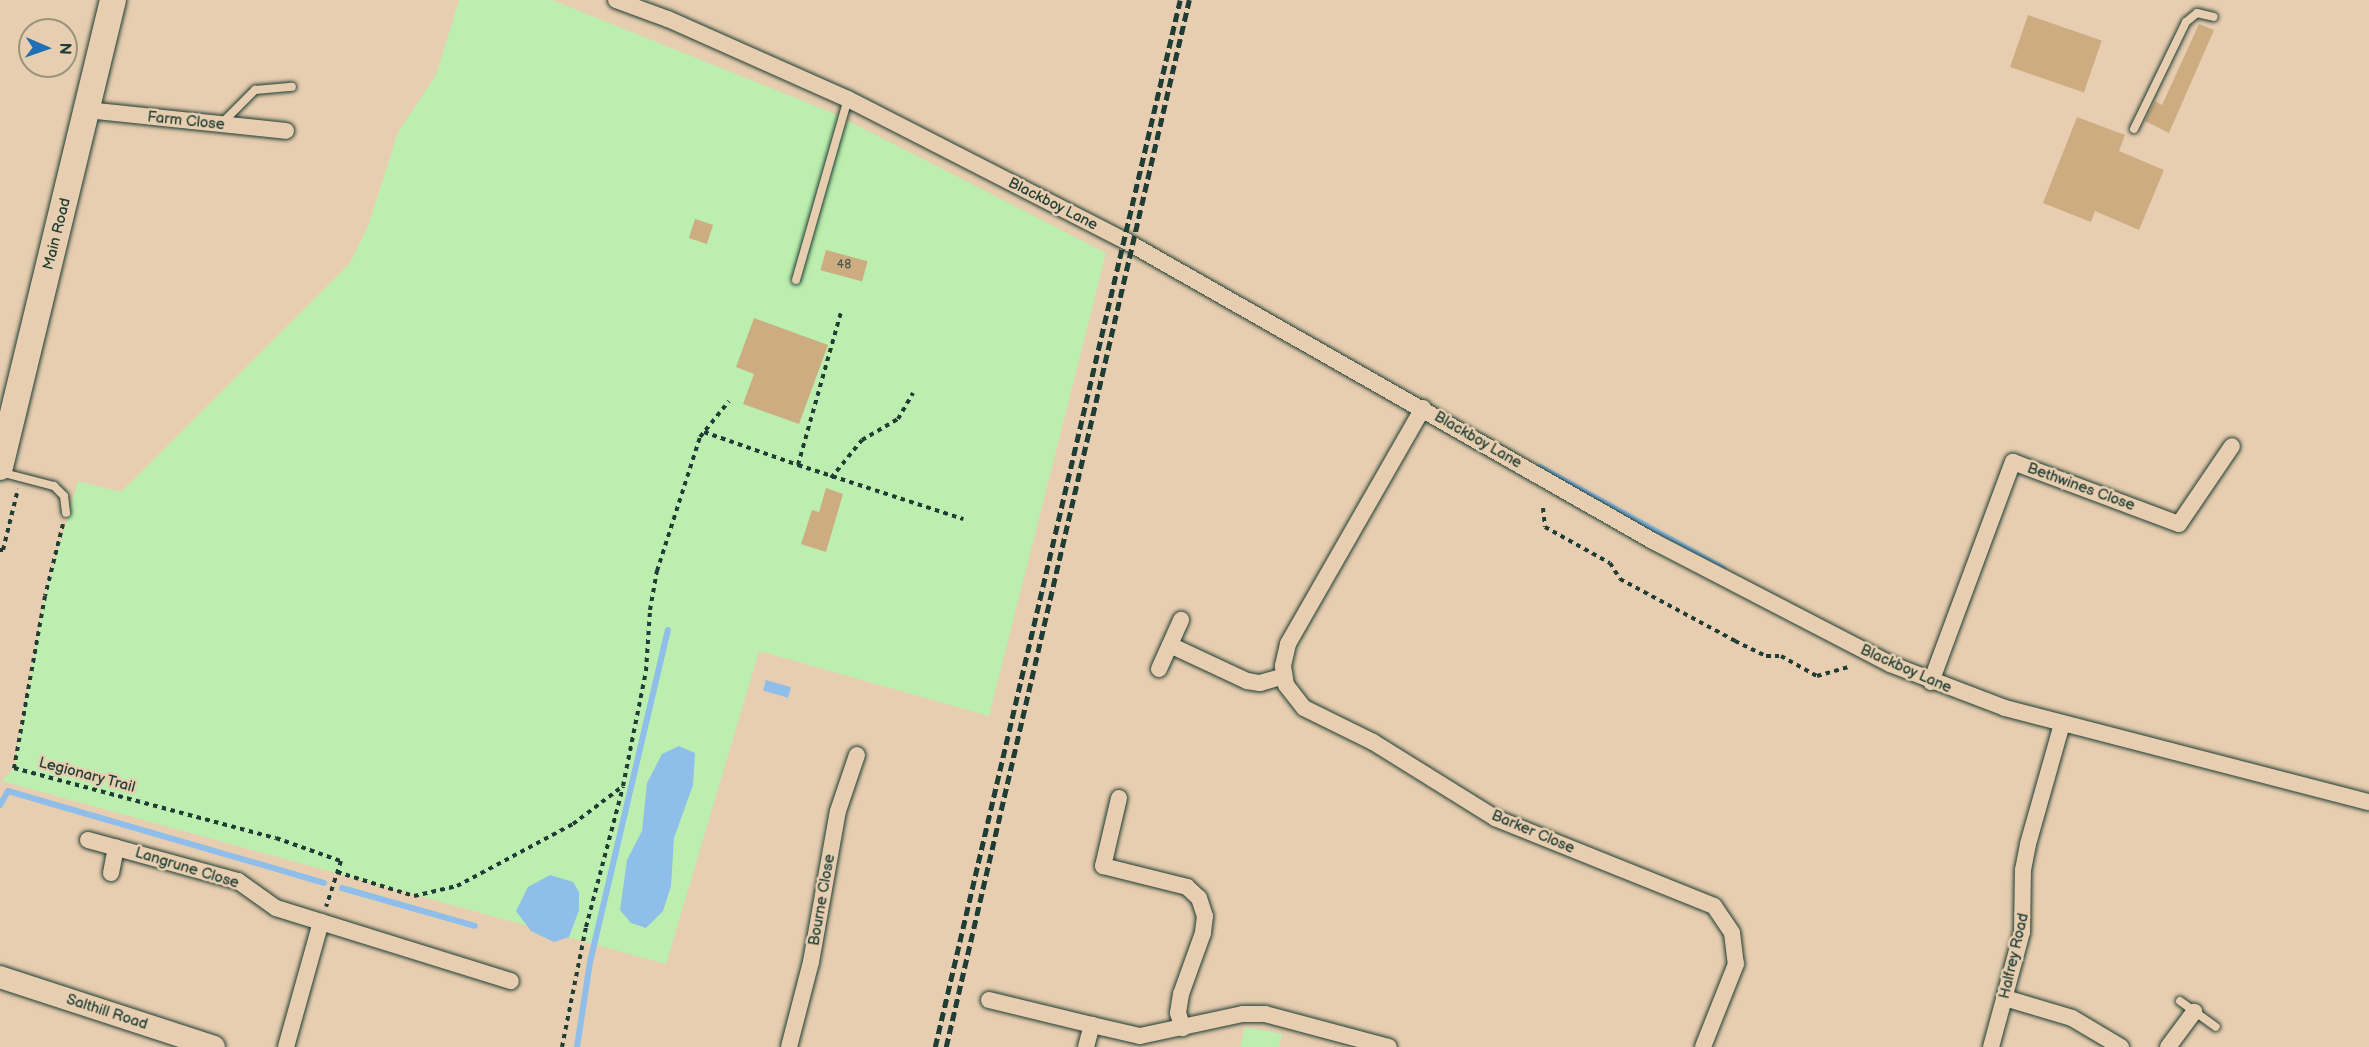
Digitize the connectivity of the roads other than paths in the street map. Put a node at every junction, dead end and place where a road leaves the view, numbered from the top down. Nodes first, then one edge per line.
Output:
1 (113, 0) edge
2 (616, 0) edge
3 (2214, 17) dead end
4 (292, 87) dead end
5 (848, 99) junction
6 (87, 110) junction
7 (221, 124) junction
8 (2134, 129) dead end
9 (286, 132) dead end
10 (796, 280) dead end
11 (1423, 408) junction
12 (2232, 446) dead end
13 (5, 463) edge
14 (66, 513) road end
15 (1181, 620) dead end
16 (1170, 645) junction
17 (1159, 669) dead end
18 (1284, 676) junction
19 (1931, 682) junction
20 (2062, 724) junction
21 (857, 755) dead end
22 (1119, 798) dead end
23 (2369, 802) edge
24 (87, 840) dead end
25 (116, 847) junction
26 (111, 873) dead end
27 (321, 922) junction
28 (0, 977) edge
29 (511, 981) dead end
30 (2005, 998) junction
31 (989, 1000) dead end
32 (2180, 1001) dead end
33 (2194, 1012) junction
34 (1092, 1025) junction
35 (2216, 1027) dead end
36 (1183, 1028) junction
37 (180, 1042) edge
38 (214, 1047) edge
39 (286, 1047) edge
40 (789, 1047) edge
41 (1086, 1047) edge
42 (1389, 1047) edge
43 (1703, 1047) edge
44 (1990, 1047) edge
45 (2121, 1047) edge
46 (2168, 1047) edge

1 - 6 main road, Main Road
2 - 5 street, Blackboy Lane
3 - 8 lane
4 - 7 lane
5 - 10 lane
5 - 11 street, Blackboy Lane
6 - 7 street, Farm Close
6 - 13 main road, Main Road
7 - 9 street, Farm Close
11 - 18 street
11 - 19 street, Blackboy Lane
12 - 19 street, Bethwines Close
13 - 14 lane
15 - 16 street
16 - 17 street
16 - 18 street
18 - 43 street, Barker Close
19 - 20 street, Blackboy Lane
20 - 23 street, Blackboy Lane
20 - 30 street, Halfrey Road
21 - 40 street, Bourne Close
22 - 36 street
24 - 25 street, Langrune Close
25 - 26 street, Langrune Close
25 - 27 street, Langrune Close
27 - 29 street, Langrune Close
27 - 39 street
28 - 37 street, Salthill Road
30 - 44 street, Halfrey Road
30 - 45 street
31 - 34 street
32 - 33 lane
33 - 35 lane
33 - 46 street
34 - 36 street
34 - 41 street
36 - 42 street
37 - 38 street, Salthill Road

